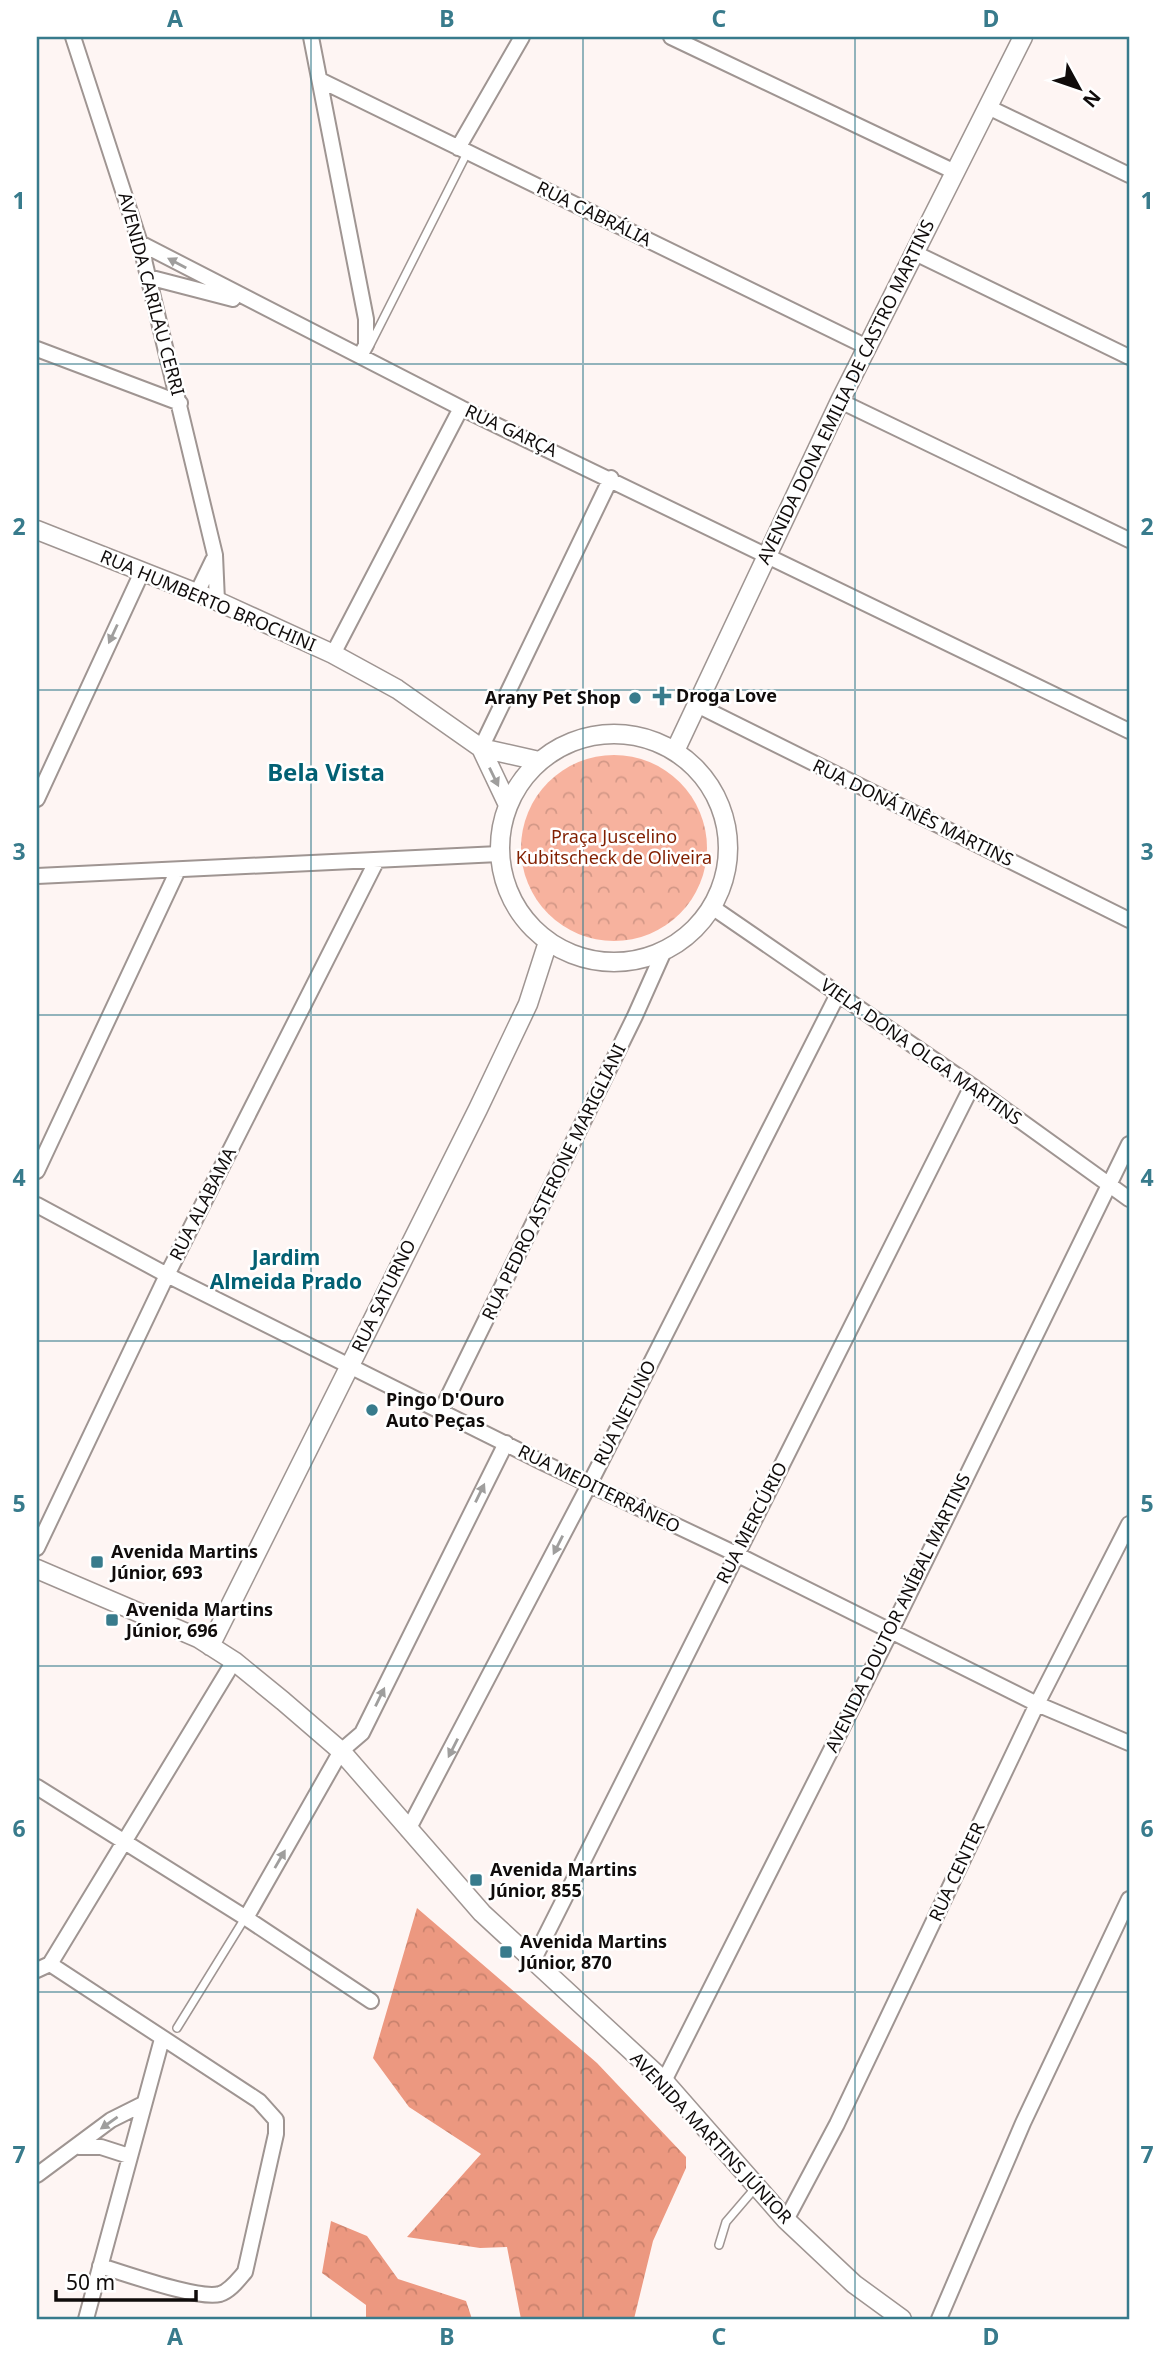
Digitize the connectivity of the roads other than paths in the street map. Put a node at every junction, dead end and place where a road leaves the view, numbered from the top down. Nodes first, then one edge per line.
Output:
1 (73, 37) edge
2 (311, 37) edge
3 (522, 37) edge
4 (671, 37) edge
5 (1023, 37) edge
6 (321, 81) junction
7 (988, 107) junction
8 (463, 150) junction
9 (955, 172) junction
10 (1129, 175) edge
11 (140, 243) junction
12 (915, 253) junction
13 (148, 277) junction
14 (258, 305) junction
15 (867, 347) junction
16 (37, 349) edge
17 (361, 357) junction
18 (1129, 357) edge
19 (840, 401) junction
20 (180, 403) junction
21 (461, 408) junction
22 (611, 478) junction
23 (37, 530) edge
24 (1129, 540) edge
25 (766, 554) junction
26 (215, 555) junction
27 (142, 572) junction
28 (197, 593) junction
29 (218, 601) junction
30 (333, 654) junction
31 (696, 705) junction
32 (1129, 731) edge
33 (481, 748) junction
34 (675, 751) junction
35 (539, 761) junction
36 (37, 799) edge
37 (508, 805) junction
38 (499, 854) junction
39 (376, 862) junction
40 (178, 870) junction
41 (37, 876) edge
42 (712, 907) junction
43 (1129, 920) edge
44 (548, 942) junction
45 (663, 951) junction
46 (838, 994) junction
47 (972, 1086) junction
48 (1129, 1144) edge
49 (37, 1171) edge
50 (1109, 1185) junction
51 (1129, 1199) edge
52 (37, 1205) edge
53 (167, 1275) junction
54 (350, 1365) junction
55 (442, 1411) junction
56 (506, 1443) junction
57 (589, 1485) junction
58 (1129, 1524) edge
59 (37, 1548) edge
60 (736, 1554) junction
61 (37, 1569) edge
62 (890, 1633) junction
63 (210, 1646) junction
64 (234, 1661) junction
65 (1037, 1704) junction
66 (1129, 1743) edge
67 (341, 1751) junction
68 (37, 1787) edge
69 (408, 1830) junction
70 (125, 1845) junction
71 (1129, 1899) edge
72 (246, 1918) junction
73 (533, 1961) junction
74 (43, 1967) edge
75 (371, 2001) dead end
76 (177, 2028) dead end
77 (162, 2039) junction
78 (664, 2081) junction
79 (143, 2104) junction
80 (79, 2147) junction
81 (129, 2156) junction
82 (37, 2175) edge
83 (757, 2186) junction
84 (786, 2220) junction
85 (719, 2245) dead end
86 (100, 2266) junction
87 (86, 2319) edge
88 (902, 2319) edge
89 (939, 2319) edge

1 - 11 street, AVENIDA CARILAU CERRI
2 - 6 street
3 - 8 street
4 - 9 street
5 - 7 street, AVENIDA DONA EMILIA DE CASTRO MARTINS
6 - 8 street, RUA CABRÁLIA
6 - 17 street
7 - 9 street, AVENIDA DONA EMILIA DE CASTRO MARTINS
7 - 10 street
8 - 15 street, RUA CABRÁLIA
8 - 17 lane
9 - 12 street, AVENIDA DONA EMILIA DE CASTRO MARTINS
11 - 13 street, AVENIDA CARILAU CERRI
14 -> 11 street, RUA GARÇA
12 - 15 street, AVENIDA DONA EMILIA DE CASTRO MARTINS
12 - 18 street
13 - 14 street, RUA GARÇA
13 - 20 street, AVENIDA CARILAU CERRI
14 - 17 street, RUA GARÇA
15 - 19 street, AVENIDA DONA EMILIA DE CASTRO MARTINS
16 - 20 street
17 - 21 street, RUA GARÇA
19 - 24 street
19 - 25 street, AVENIDA DONA EMILIA DE CASTRO MARTINS
20 - 26 street, AVENIDA CARILAU CERRI
21 - 22 street, RUA GARÇA
21 - 30 street
22 - 25 street, RUA GARÇA
22 - 33 street
23 - 27 street, RUA HUMBERTO BROCHINI
25 - 31 street, AVENIDA DONA EMILIA DE CASTRO MARTINS
25 - 32 street, RUA GARÇA
26 - 28 street
26 - 29 street, AVENIDA CARILAU CERRI
27 - 28 street, RUA HUMBERTO BROCHINI
27 -> 36 street
28 - 29 street, RUA HUMBERTO BROCHINI
29 - 30 street, RUA HUMBERTO BROCHINI
30 - 33 street, RUA HUMBERTO BROCHINI
31 - 34 street, AVENIDA DONA EMILIA DE CASTRO MARTINS
31 - 43 street, RUA DONÁ INÊS MARTINS
33 - 35 street, RUA HUMBERTO BROCHINI
33 -> 37 street, RUA HUMBERTO BROCHINI
34 - 35 street
34 - 42 street
35 - 37 street
37 - 38 street
38 - 39 street
38 - 44 street
39 - 40 street
39 - 53 street, RUA ALABAMA
40 - 41 street
40 - 49 street
42 - 45 street
42 - 46 street, VIELA DONA OLGA MARTINS
44 - 45 street
44 - 54 street, RUA SATURNO
45 - 55 street, RUA PEDRO ASTERONE MARIGLIANI
46 - 47 street, VIELA DONA OLGA MARTINS
46 - 57 street, RUA NETUNO
47 - 50 street, VIELA DONA OLGA MARTINS
47 - 60 street, RUA MERCÚRIO
48 - 50 street, AVENIDA DOUTOR ANÍBAL MARTINS
50 - 51 street, VIELA DONA OLGA MARTINS
50 - 62 street, AVENIDA DOUTOR ANÍBAL MARTINS
52 - 53 street, RUA MEDITERRÂNEO
53 - 54 street, RUA MEDITERRÂNEO
53 - 59 street, RUA ALABAMA
54 - 55 street, RUA MEDITERRÂNEO
54 - 63 street, RUA SATURNO
55 - 56 street, RUA MEDITERRÂNEO
56 - 57 street, RUA MEDITERRÂNEO
67 -> 56 street
57 - 60 street, RUA MEDITERRÂNEO
57 -> 69 street, RUA NETUNO
58 - 65 street, RUA CENTER
60 - 62 street, RUA MEDITERRÂNEO
60 - 73 street, RUA MERCÚRIO
61 - 63 street, AVENIDA MARTINS JÚNIOR
62 - 65 street, RUA MEDITERRÂNEO
62 - 78 street, AVENIDA DOUTOR ANÍBAL MARTINS
63 - 64 street, AVENIDA MARTINS JÚNIOR
64 - 67 street, AVENIDA MARTINS JÚNIOR
64 - 70 street
65 - 66 street, RUA MEDITERRÂNEO
65 - 84 street, RUA CENTER
67 - 69 street, AVENIDA MARTINS JÚNIOR
72 -> 67 street
68 - 70 street
69 - 73 street, AVENIDA MARTINS JÚNIOR
70 - 72 street
70 - 74 street
71 - 89 street
72 - 75 street
72 - 76 lane
73 - 78 street, AVENIDA MARTINS JÚNIOR
74 - 77 street
77 - 79 street
77 - 86 street
78 - 83 street, AVENIDA MARTINS JÚNIOR
79 -> 80 street
79 - 81 street
80 - 81 street
80 - 82 street
81 - 86 street
83 - 84 street, AVENIDA MARTINS JÚNIOR
83 - 85 lane
84 - 88 street, AVENIDA MARTINS JÚNIOR
86 - 87 street

